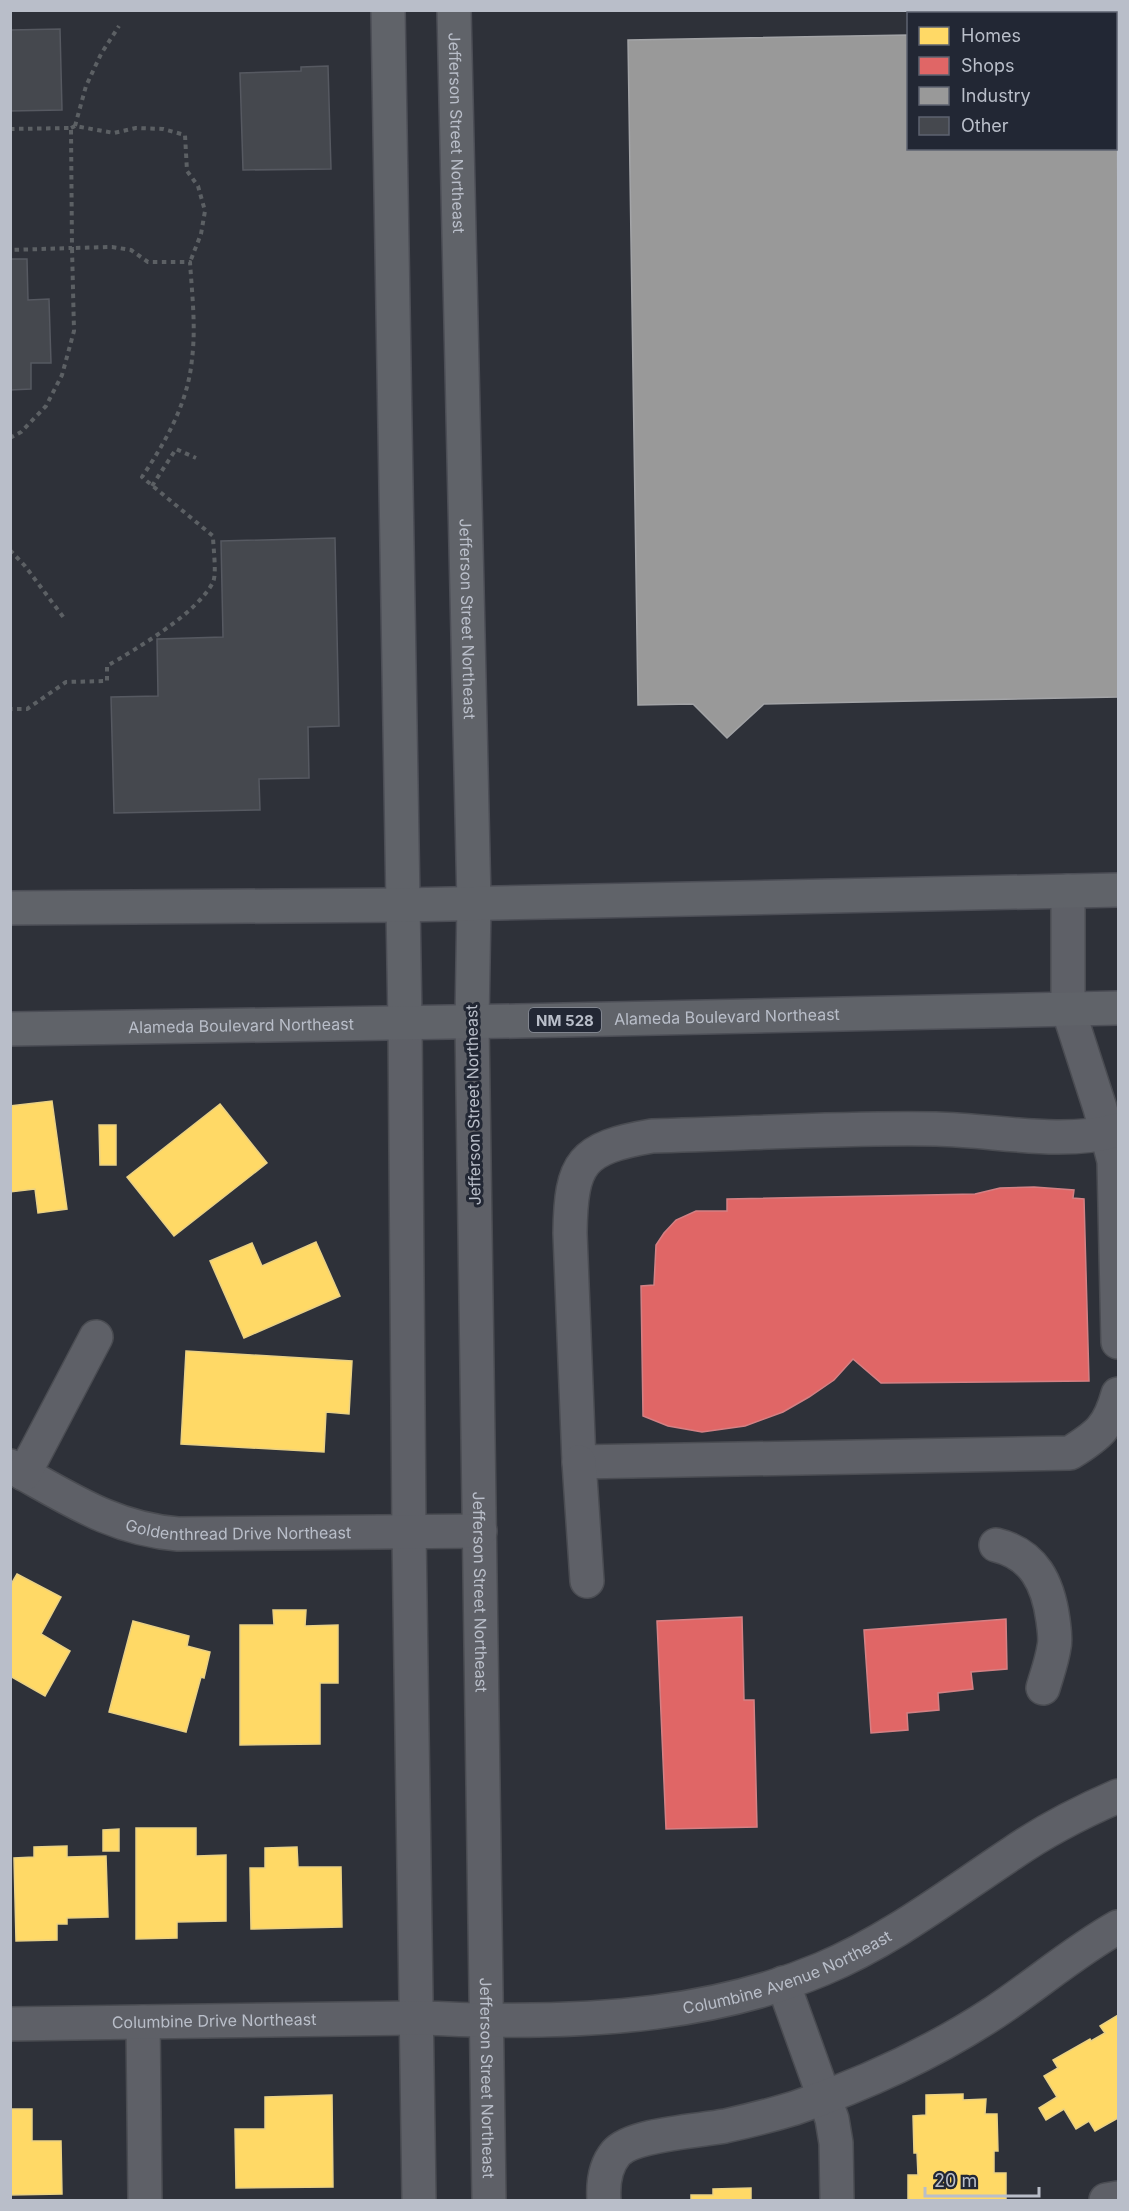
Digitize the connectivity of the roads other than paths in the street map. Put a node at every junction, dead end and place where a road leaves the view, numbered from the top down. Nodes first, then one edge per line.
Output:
1 (388, 10) edge
2 (454, 10) edge
3 (1119, 890) edge
4 (1068, 891) junction
5 (474, 903) junction
6 (403, 905) junction
7 (10, 908) edge
8 (1119, 1008) edge
9 (1068, 1009) junction
10 (472, 1022) junction
11 (405, 1023) junction
12 (10, 1029) edge
13 (1119, 1100) edge
14 (1113, 1132) edge
15 (96, 1337) dead end
16 (1119, 1342) edge
17 (1119, 1394) edge
18 (579, 1462) junction
19 (17, 1470) edge
20 (480, 1531) junction
21 (409, 1533) junction
22 (996, 1545) dead end
23 (586, 1581) dead end
24 (1043, 1688) dead end
25 (1119, 1796) edge
26 (1119, 1927) edge
27 (783, 1983) junction
28 (416, 2018) junction
29 (486, 2020) junction
30 (143, 2022) junction
31 (10, 2024) edge
32 (825, 2096) junction
33 (1119, 2198) edge
34 (146, 2200) edge
35 (419, 2200) edge
36 (489, 2200) edge
37 (604, 2200) edge
38 (837, 2200) edge
39 (1106, 2200) edge

1 - 6 main road
2 - 5 main road, Jefferson Street Northeast
3 - 4 main road
4 - 5 main road
4 - 9 street
5 - 6 main road
5 - 10 main road, Jefferson Street Northeast
6 - 7 main road
6 - 11 main road
8 - 9 main road, Alameda Boulevard Northeast / NM 528
9 - 10 main road, Alameda Boulevard Northeast / NM 528
9 - 14 street
10 - 11 main road, Alameda Boulevard Northeast / NM 528
10 - 20 street, Jefferson Street Northeast
11 - 12 main road, Alameda Boulevard Northeast / NM 528
11 - 21 street
13 - 14 street
14 - 16 street
14 - 18 street
15 - 19 street
17 - 18 street
18 - 23 street
19 - 21 street, Goldenthread Drive Northeast
20 - 21 street, Goldenthread Drive Northeast
20 - 29 street, Jefferson Street Northeast
21 - 28 street
22 - 24 street
25 - 27 street, Columbine Avenue Northeast
26 - 32 street
27 - 29 street, Columbine Avenue Northeast
27 - 32 street
28 - 29 street, Columbine Avenue Northeast
28 - 30 street, Columbine Drive Northeast
28 - 35 street
29 - 36 street, Jefferson Street Northeast
30 - 31 street, Columbine Drive Northeast
30 - 34 street
32 - 37 street
32 - 38 street
33 - 39 street

